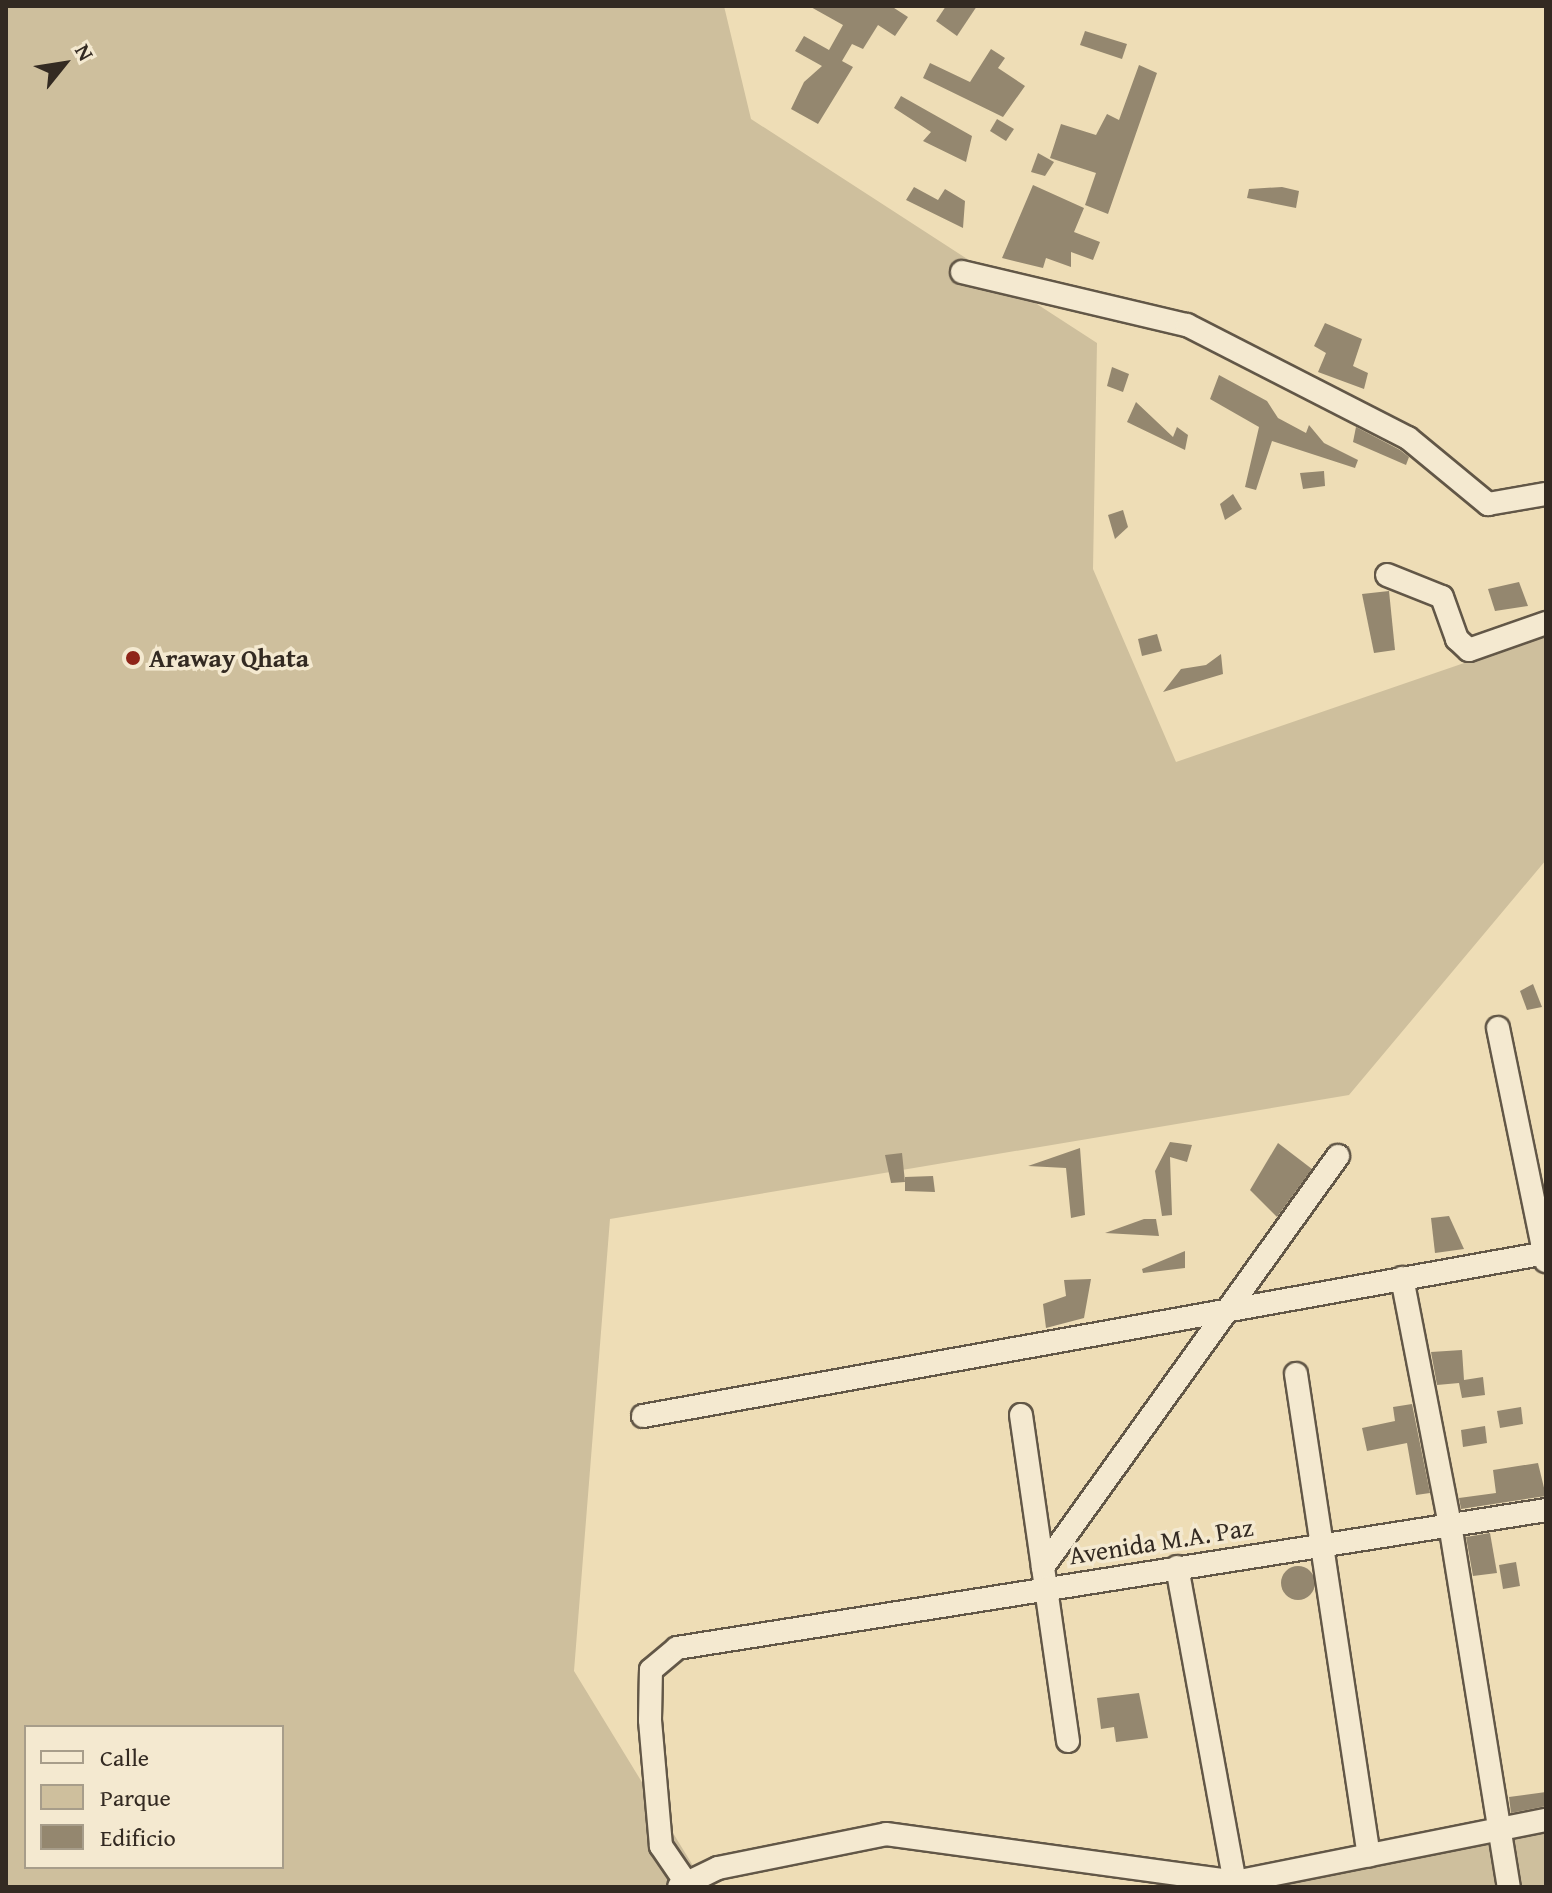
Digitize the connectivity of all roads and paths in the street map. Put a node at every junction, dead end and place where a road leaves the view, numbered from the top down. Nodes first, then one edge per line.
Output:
1 (962, 272) dead end
2 (1546, 494) edge
3 (1387, 575) dead end
4 (1546, 623) edge
5 (1498, 1028) dead end
6 (1338, 1156) dead end
7 (1546, 1256) edge
8 (1402, 1278) junction
9 (1232, 1309) junction
10 (1296, 1374) dead end
11 (1021, 1415) dead end
12 (643, 1416) dead end
13 (1546, 1510) edge
14 (1450, 1524) junction
15 (1323, 1543) junction
16 (1177, 1567) junction
17 (1042, 1578) junction
18 (1068, 1741) dead end
19 (1546, 1820) edge
20 (1500, 1828) junction
21 (1369, 1856) junction
22 (683, 1885) edge
23 (1236, 1885) edge
24 (1509, 1887) edge

1 - 2 street
3 - 4 street
5 - 7 street
6 - 9 street
7 - 8 street
8 - 9 street
8 - 14 street
9 - 12 street
9 - 17 street
10 - 15 street
11 - 17 street
13 - 14 street, Avenida M.A. Paz
14 - 15 street, Avenida M.A. Paz
14 - 20 street
15 - 16 street, Avenida M.A. Paz
15 - 21 street
16 - 17 street, Avenida M.A. Paz
16 - 23 street
17 - 18 street
17 - 22 street, Avenida M.A. Paz
19 - 20 street
20 - 21 street
20 - 24 street
21 - 23 street
22 - 23 street

